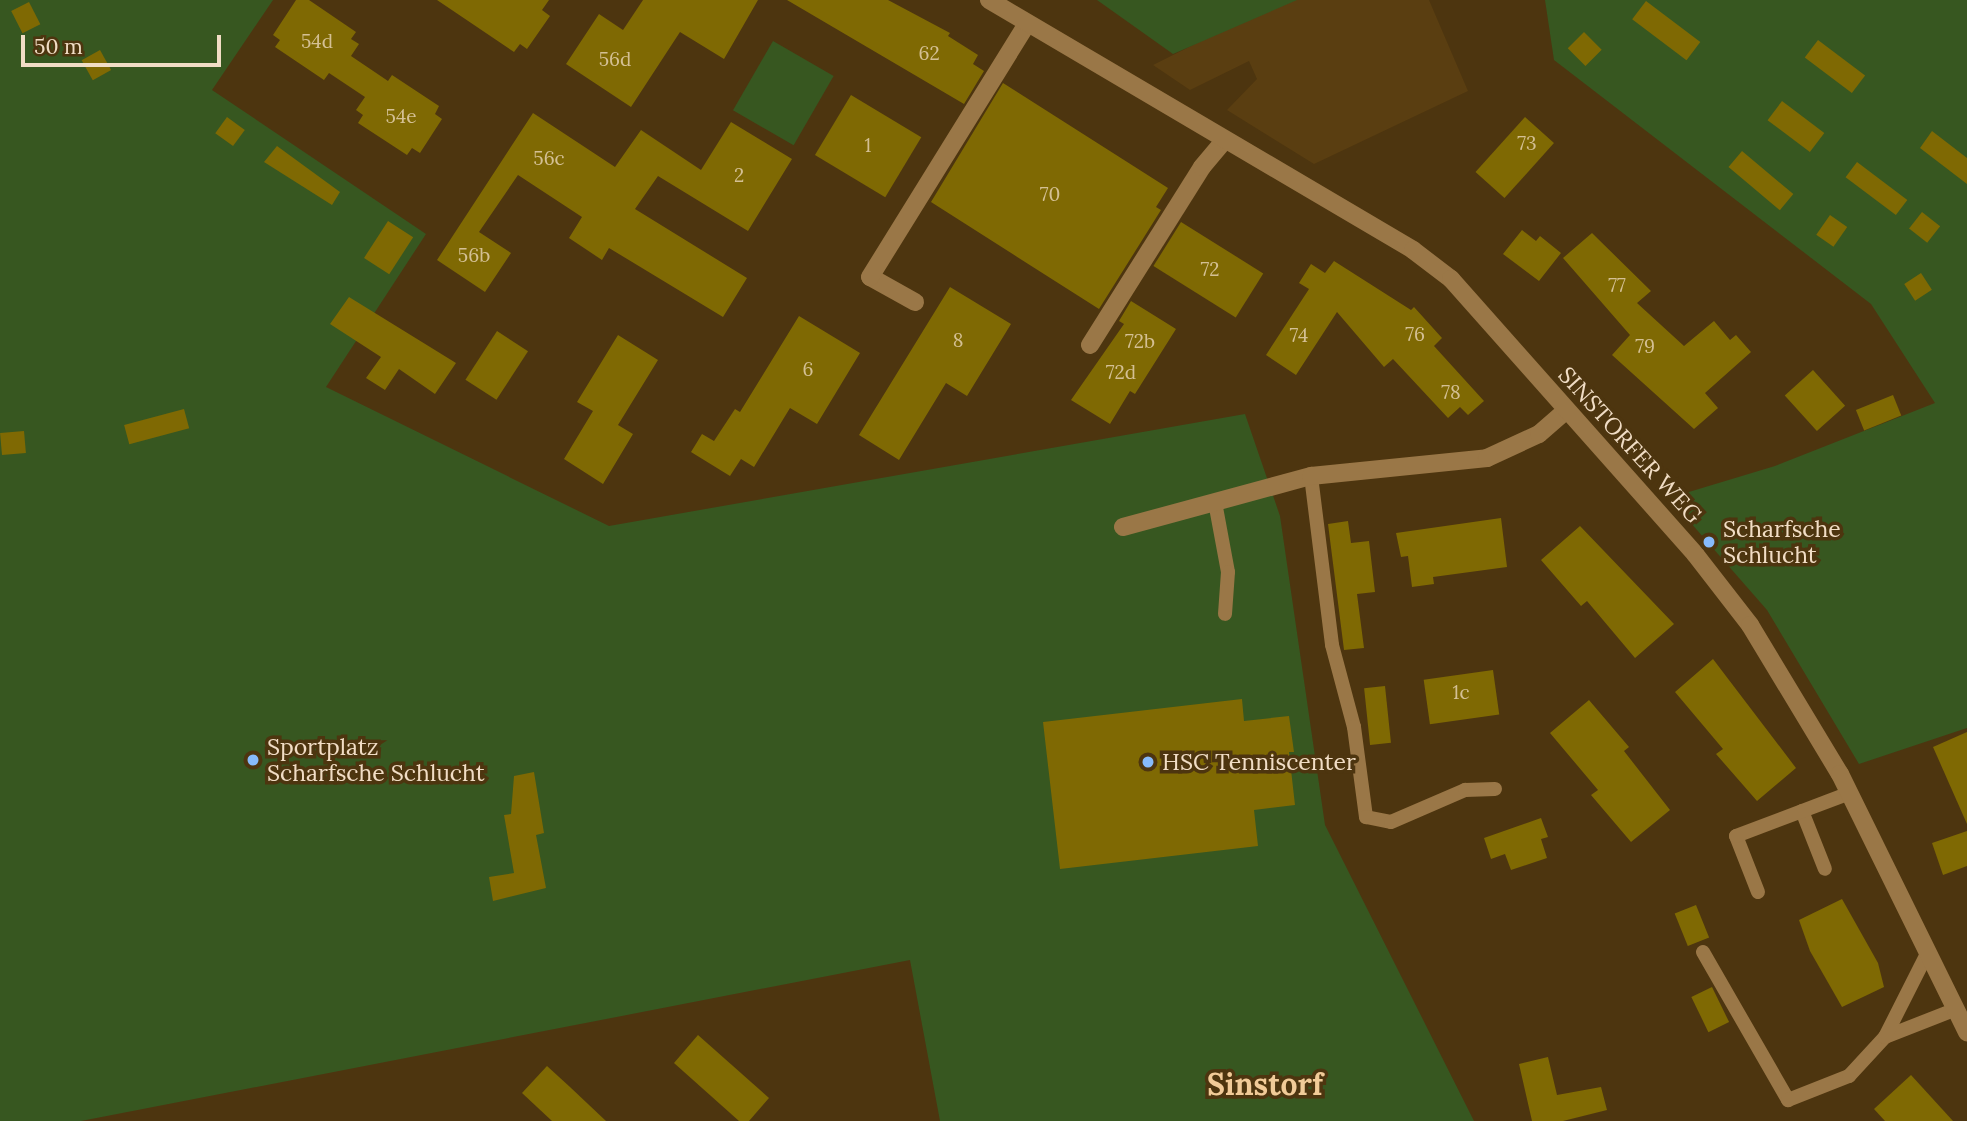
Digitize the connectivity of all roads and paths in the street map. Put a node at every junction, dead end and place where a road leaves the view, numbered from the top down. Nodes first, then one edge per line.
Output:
1 (989, 0) edge
2 (1027, 24) junction
3 (1225, 141) junction
4 (915, 302) dead end
5 (1090, 345) dead end
6 (1566, 411) junction
7 (1311, 476) junction
8 (1214, 502) junction
9 (1123, 527) dead end
10 (1225, 614) dead end
11 (1494, 789) dead end
12 (1850, 793) junction
13 (1802, 811) junction
14 (1825, 869) dead end
15 (1758, 892) dead end
16 (1703, 952) dead end
17 (1927, 954) junction
18 (1954, 1010) junction
19 (1967, 1032) edge
20 (1885, 1037) junction

1 - 2 street, SINSTORFER WEG
2 - 3 street, SINSTORFER WEG
2 - 4 street
3 - 5 street
3 - 6 street, SINSTORFER WEG
6 - 7 street
6 - 12 street, SINSTORFER WEG
7 - 8 street
7 - 11 lane
8 - 9 street
8 - 10 lane
12 - 13 lane
12 - 17 street, SINSTORFER WEG
13 - 14 lane
13 - 15 lane
16 - 20 lane
17 - 18 street, SINSTORFER WEG
17 - 20 lane
18 - 19 street, SINSTORFER WEG
18 - 20 lane

